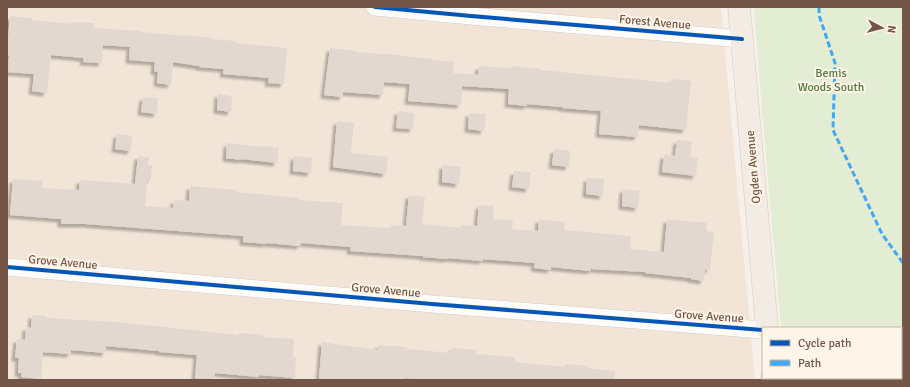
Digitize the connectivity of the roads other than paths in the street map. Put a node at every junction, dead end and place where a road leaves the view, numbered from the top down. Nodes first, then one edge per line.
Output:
1 (375, 7) edge
2 (739, 7) edge
3 (742, 39) junction
4 (7, 267) edge
5 (767, 327) edge
6 (762, 330) edge

1 - 3 street, Forest Avenue
2 - 3 main road, Ogden Avenue
3 - 5 main road, Ogden Avenue
4 - 6 street, Grove Avenue

